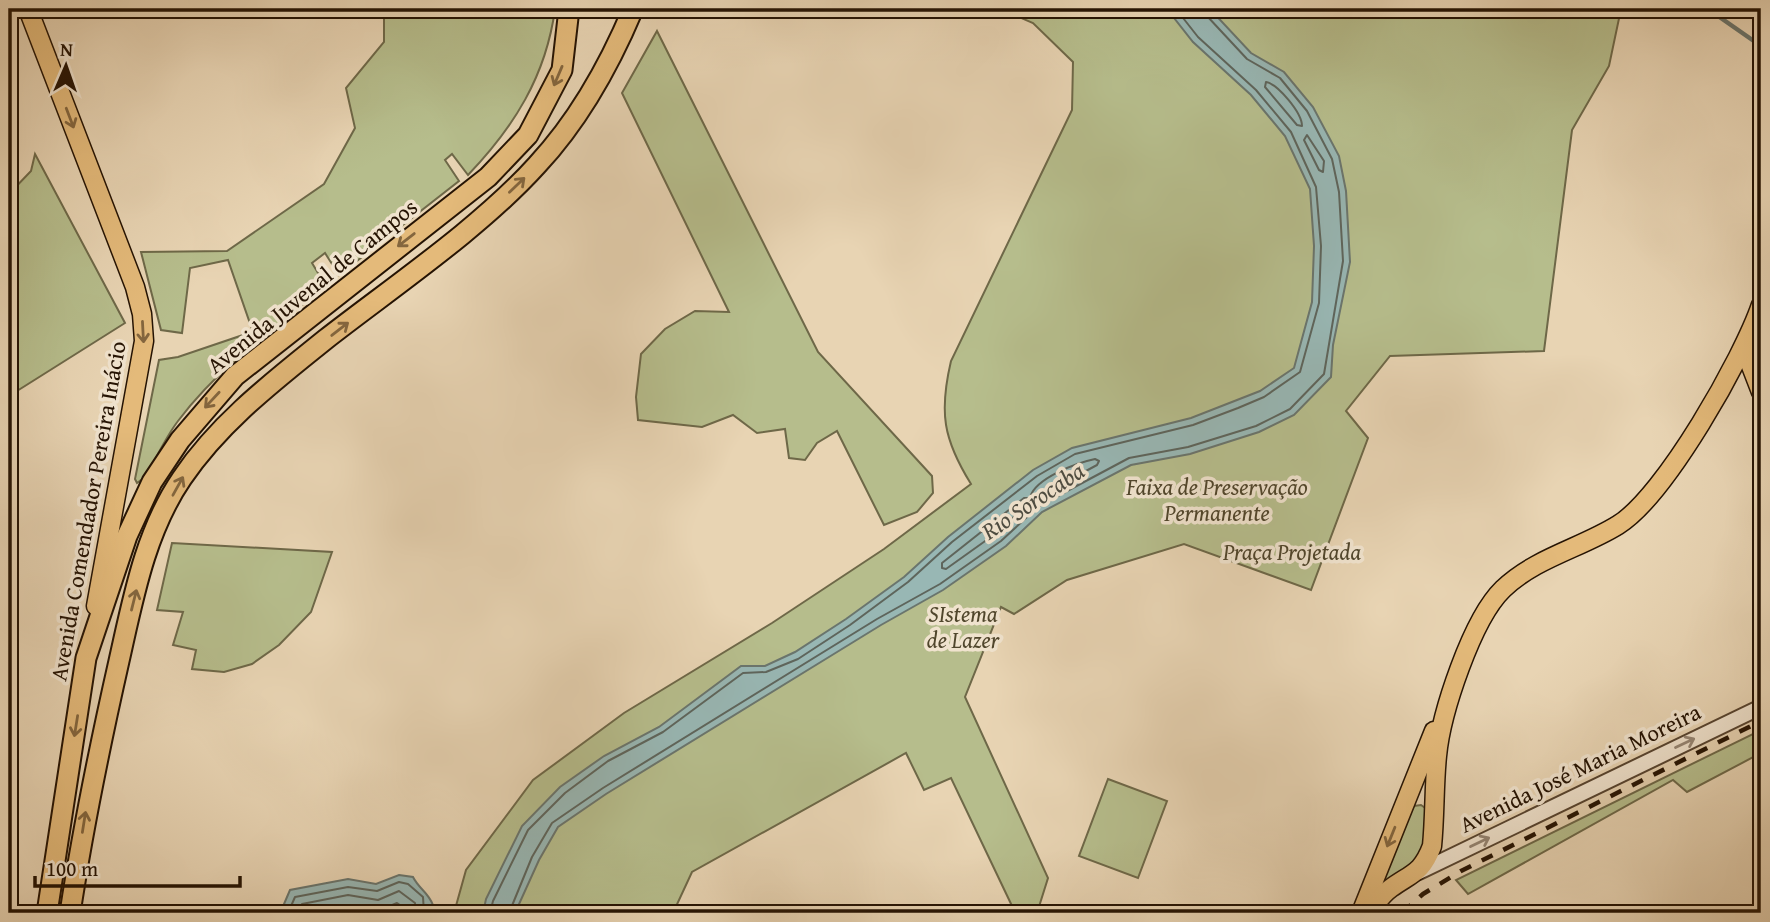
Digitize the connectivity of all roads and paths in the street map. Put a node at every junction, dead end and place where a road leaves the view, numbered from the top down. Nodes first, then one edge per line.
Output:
1 (28, 9) edge
2 (569, 9) edge
3 (632, 9) edge
4 (1761, 304) edge
5 (1744, 348) junction
6 (1761, 392) edge
7 (86, 658) junction
8 (1457, 679) junction
9 (1761, 706) edge
10 (1405, 805) junction
11 (1436, 814) junction
12 (1419, 872) junction
13 (47, 913) edge
14 (69, 913) edge
15 (1361, 913) edge
16 (1368, 913) edge

1 -> 7 main road, Avenida Comendador Pereira Inácio
2 -> 7 highway, Avenida Juvenal de Campos
14 -> 3 highway
4 - 5 main road
5 - 6 main road
5 - 8 main road
7 -> 13 highway, Avenida Comendador Pereira Inácio
8 - 10 main road
8 - 11 main road
12 -> 9 street, Avenida José Maria Moreira
10 - 11 main road
10 -> 15 main road
11 - 12 main road
12 - 16 main road

